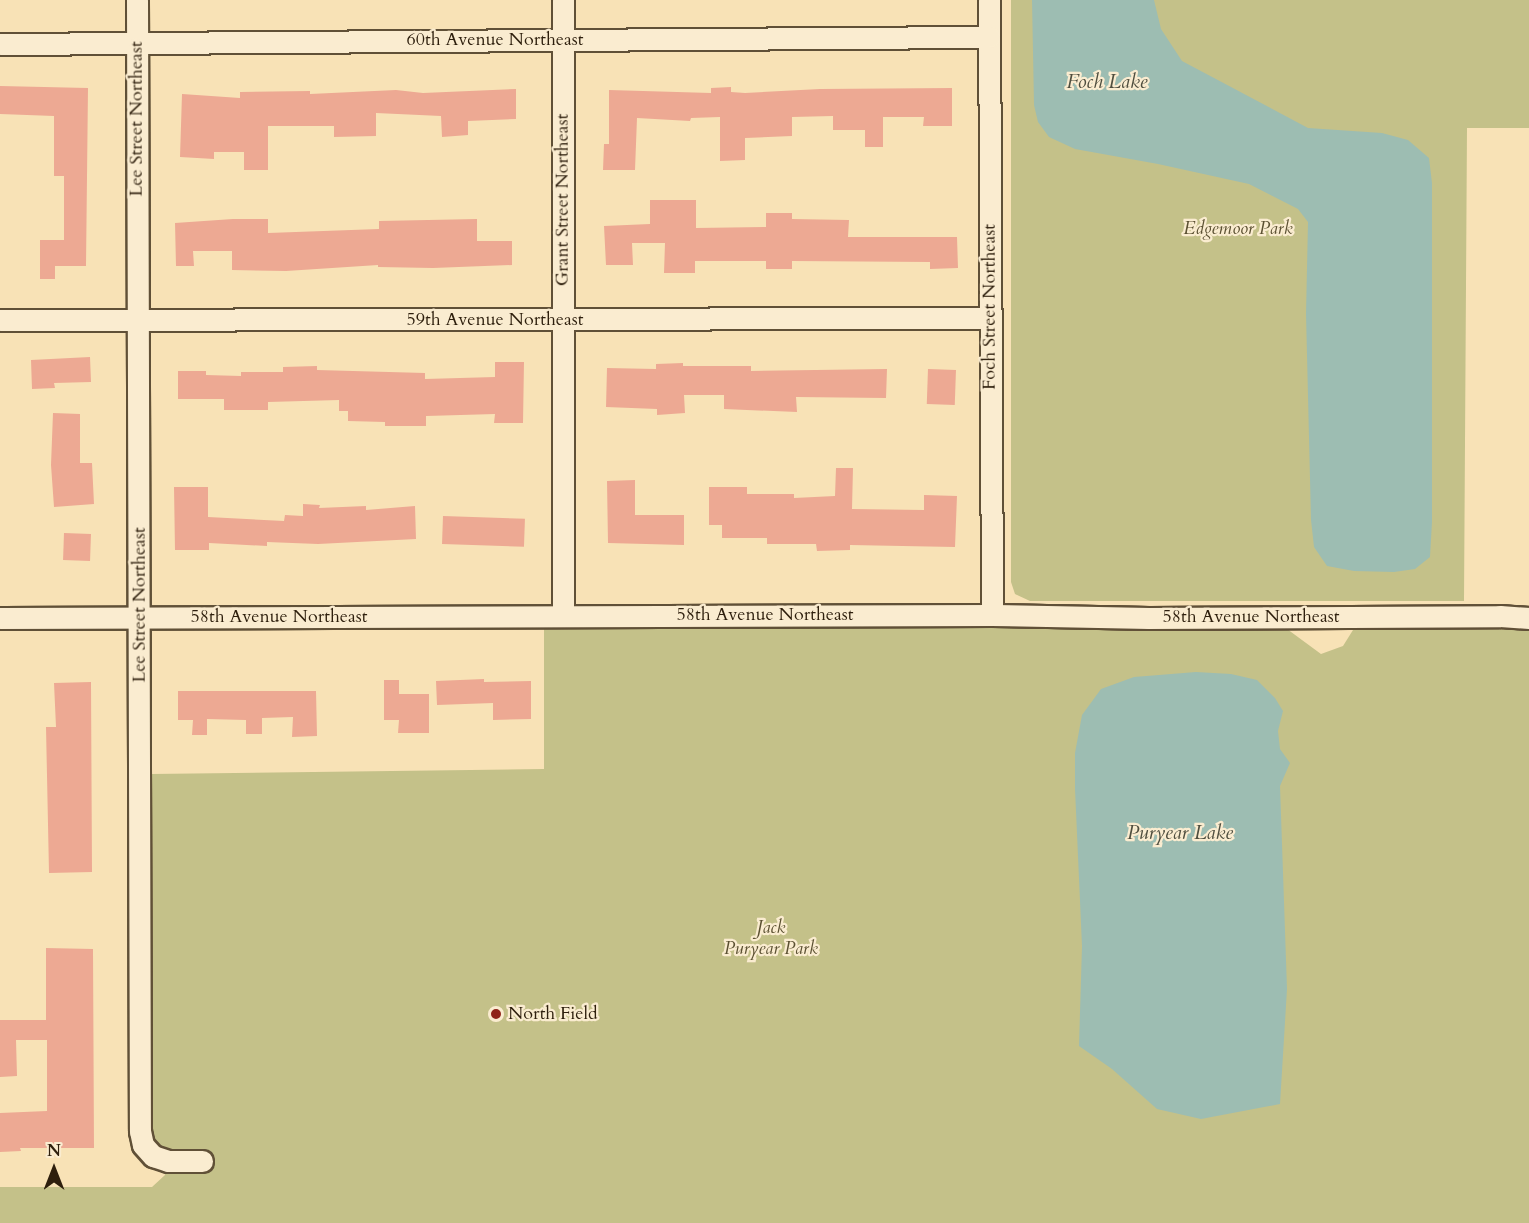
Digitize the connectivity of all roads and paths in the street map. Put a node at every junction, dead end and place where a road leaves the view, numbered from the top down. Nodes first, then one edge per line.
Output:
1 (136, 0) edge
2 (563, 0) edge
3 (989, 0) edge
4 (989, 37) junction
5 (562, 39) junction
6 (136, 41) junction
7 (0, 44) edge
8 (990, 318) junction
9 (138, 320) junction
10 (564, 320) junction
11 (0, 321) edge
12 (992, 615) junction
13 (563, 616) junction
14 (140, 617) junction
15 (0, 618) edge
16 (1529, 618) edge
17 (202, 1161) dead end

1 - 6 street, Lee Street Northeast
2 - 5 street, Grant Street Northeast
3 - 4 street, Foch Street Northeast
4 - 5 street, 60th Avenue Northeast
4 - 8 street, Foch Street Northeast
5 - 6 street, 60th Avenue Northeast
5 - 10 street, Grant Street Northeast
6 - 7 street, 60th Avenue Northeast
6 - 9 street, Lee Street Northeast
8 - 10 street, 59th Avenue Northeast
8 - 12 street, Foch Street Northeast
9 - 10 street, 59th Avenue Northeast
9 - 11 street, 59th Avenue Northeast
9 - 14 street, Lee Street Northeast
10 - 13 street, Grant Street Northeast
12 - 13 street, 58th Avenue Northeast
12 - 16 street, 58th Avenue Northeast
13 - 14 street, 58th Avenue Northeast
14 - 15 street, 58th Avenue Northeast
14 - 17 street, Lee Street Northeast

